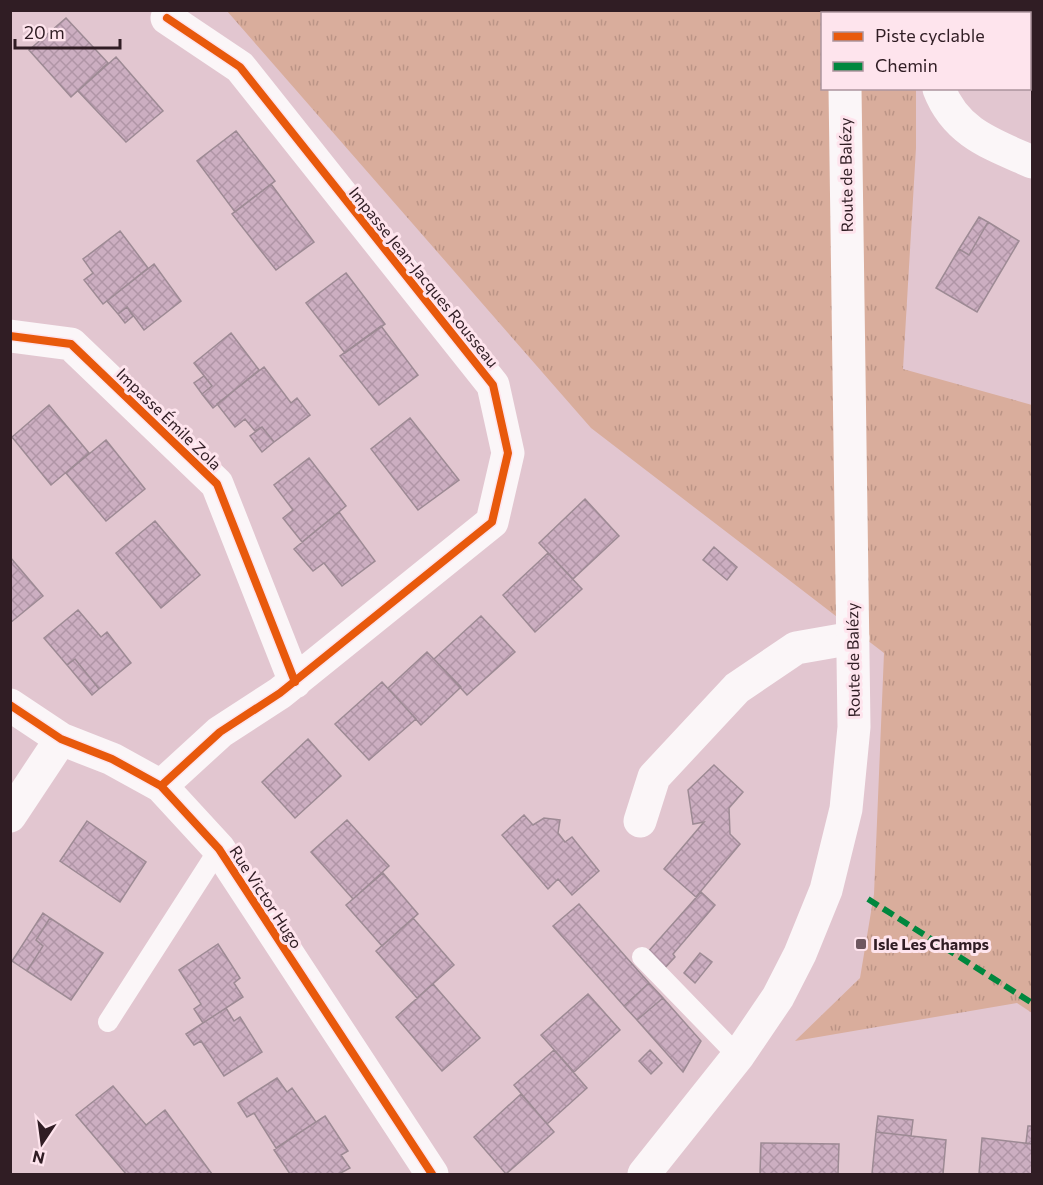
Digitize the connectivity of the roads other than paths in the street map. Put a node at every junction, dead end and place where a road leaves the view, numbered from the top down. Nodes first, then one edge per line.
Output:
1 (167, 18) dead end
2 (845, 90) edge
3 (938, 90) edge
4 (1032, 162) edge
5 (10, 336) edge
6 (853, 638) junction
7 (295, 682) junction
8 (10, 705) edge
9 (61, 739) junction
10 (161, 786) junction
11 (10, 816) edge
12 (640, 821) dead end
13 (219, 849) junction
14 (642, 957) dead end
15 (108, 1022) dead end
16 (738, 1056) junction
17 (432, 1174) edge
18 (644, 1174) edge

1 - 7 street, Impasse Jean-Jacques Rousseau
2 - 6 street, Route de Balézy
3 - 4 street
5 - 7 street, Impasse Émile Zola
6 - 12 street
6 - 16 street, Route de Balézy
7 - 10 street, Impasse Jean-Jacques Rousseau
8 - 9 street, Rue Victor Hugo
9 - 10 street, Rue Victor Hugo
9 - 11 street
10 - 13 street, Rue Victor Hugo
13 - 15 lane
13 - 17 street, Rue Victor Hugo
14 - 16 lane
16 - 18 street, Route de Balézy

